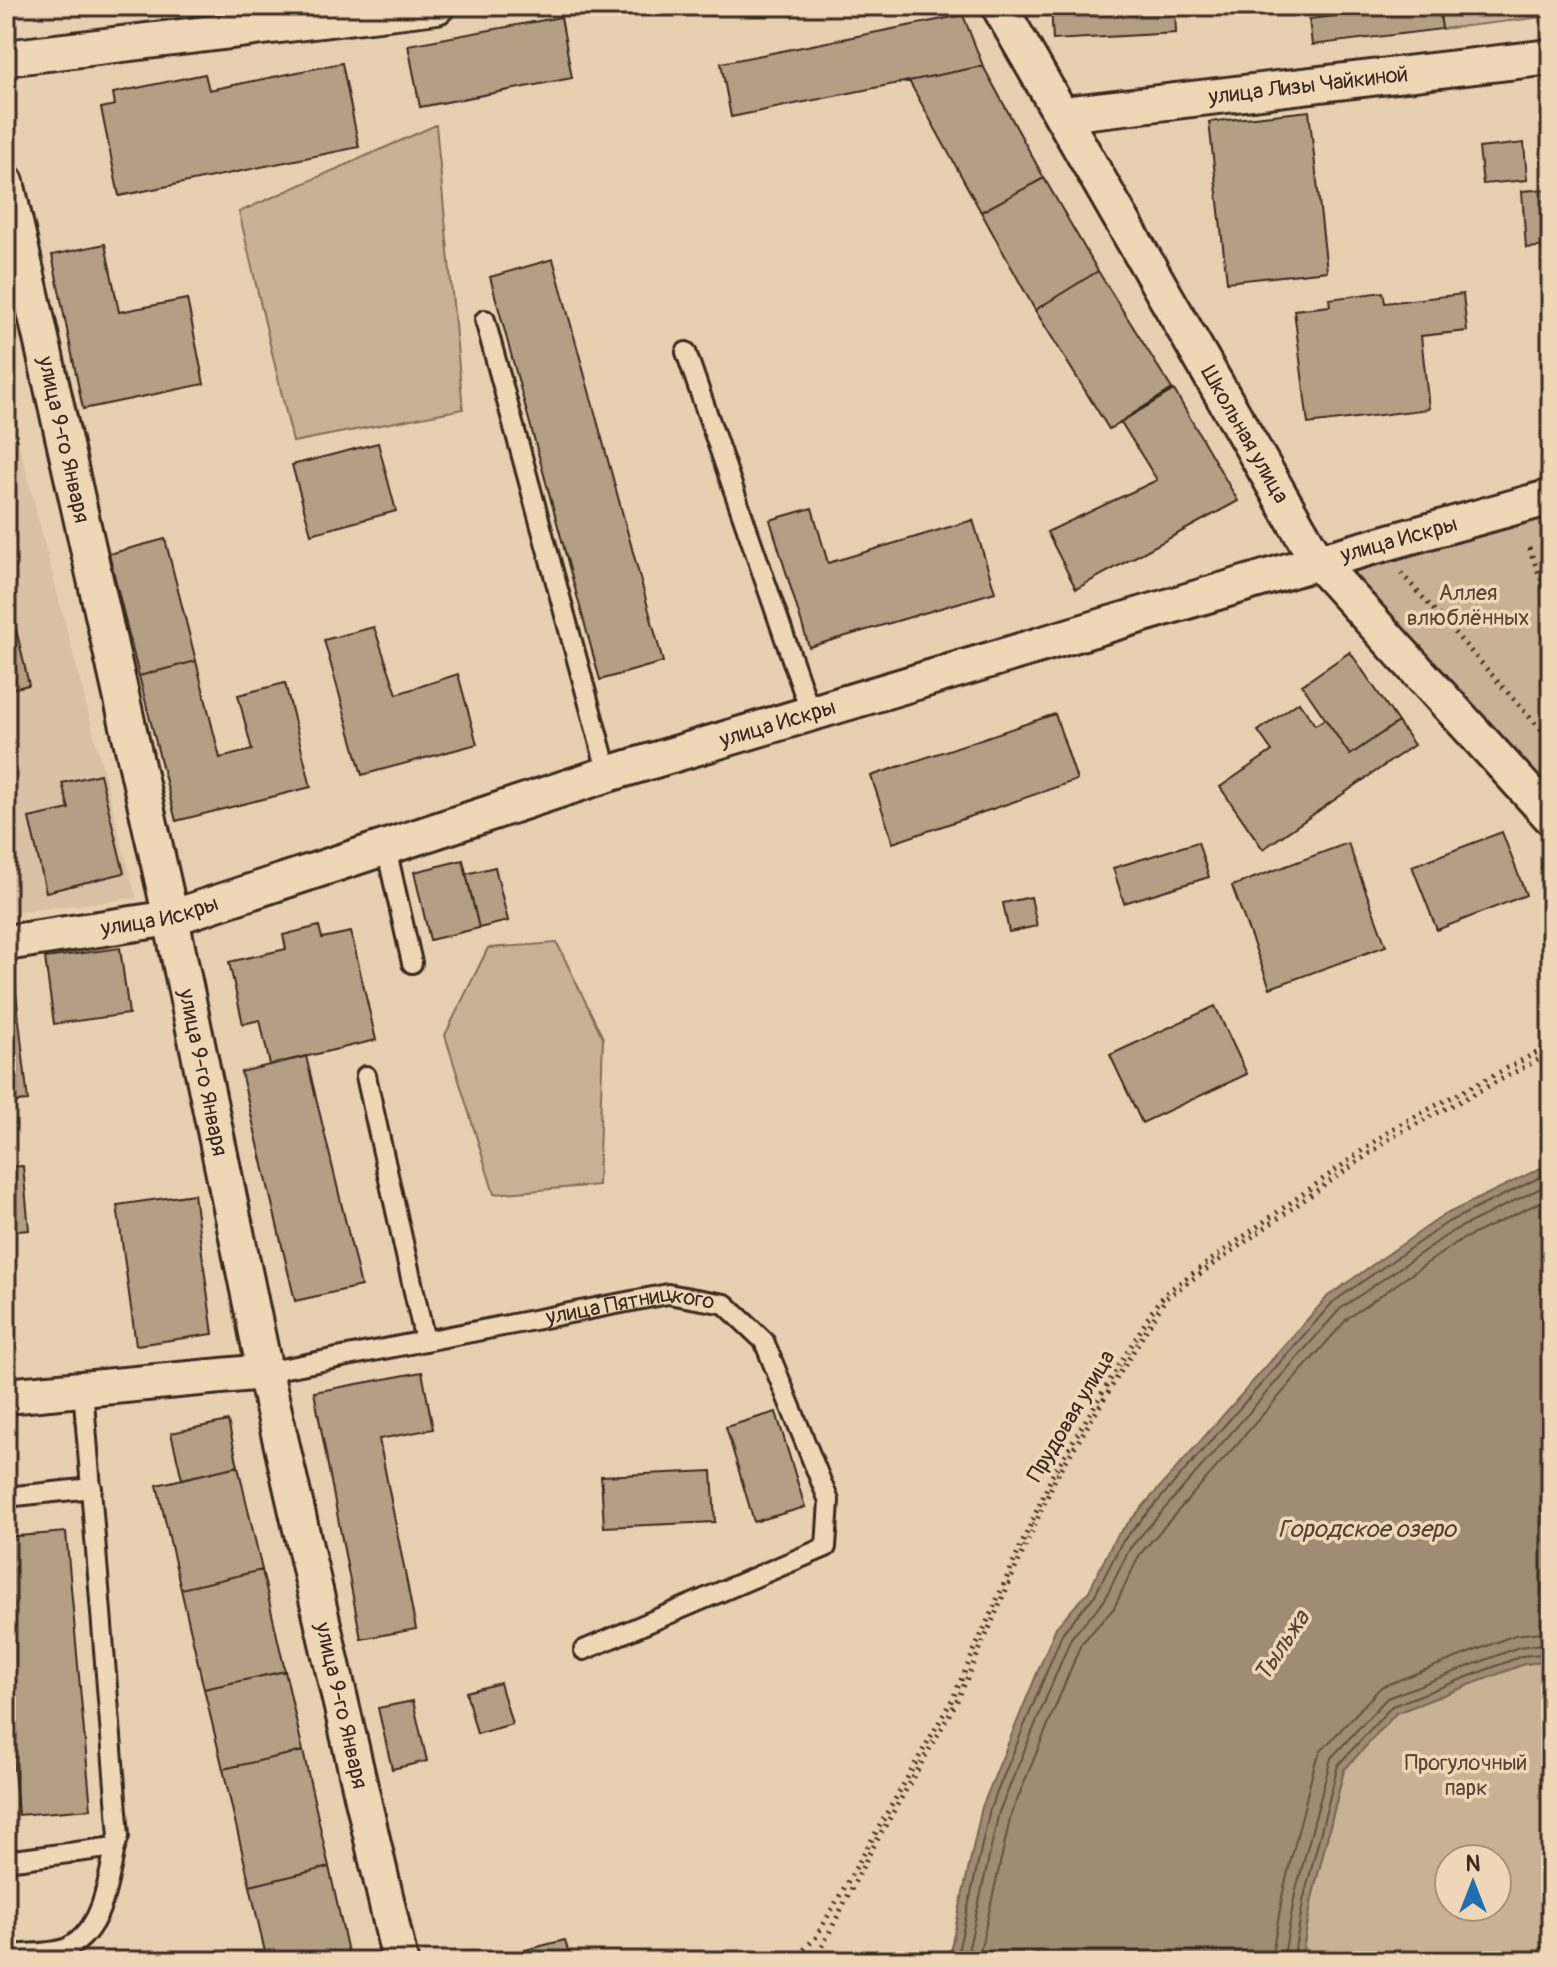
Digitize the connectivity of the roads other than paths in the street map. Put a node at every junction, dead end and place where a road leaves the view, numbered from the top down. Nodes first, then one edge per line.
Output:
1 (437, 6) edge
2 (999, 6) edge
3 (1551, 57) edge
4 (6, 58) edge
5 (1064, 114) junction
6 (6, 182) edge
7 (485, 320) dead end
8 (686, 352) dead end
9 (1551, 497) edge
10 (1318, 562) junction
11 (811, 714) junction
12 (608, 774) junction
13 (1551, 817) edge
14 (386, 848) junction
15 (171, 918) junction
16 (6, 943) edge
17 (412, 963) dead end
18 (366, 1076) dead end
19 (425, 1341) junction
20 (265, 1372) junction
21 (83, 1389) junction
22 (6, 1396) edge
23 (92, 1488) junction
24 (6, 1497) edge
25 (584, 1650) dead end
26 (115, 1847) junction
27 (6, 1861) edge
28 (6, 1955) edge
29 (400, 1961) edge

1 - 4 street
2 - 5 street, Школьная улица
3 - 5 street, улица Лизы Чайкиной
5 - 10 street, Школьная улица
6 - 15 street, улица 9-го Января
7 - 12 lane
8 - 11 lane
9 - 10 street, улица Искры
10 - 11 street, улица Искры
10 - 13 street, Школьная улица
11 - 12 street, улица Искры
12 - 14 street, улица Искры
14 - 15 street, улица Искры
14 - 17 lane
15 - 16 street, улица Искры
15 - 20 street, улица 9-го Января
18 - 19 lane
19 - 20 lane, улица Пятницкого
19 - 25 lane, улица Пятницкого
20 - 21 street, улица Пятницкого
20 - 29 street, улица 9-го Января
21 - 22 street, улица Пятницкого
21 - 23 lane
23 - 24 lane
23 - 26 lane
26 - 27 lane
26 - 28 lane

